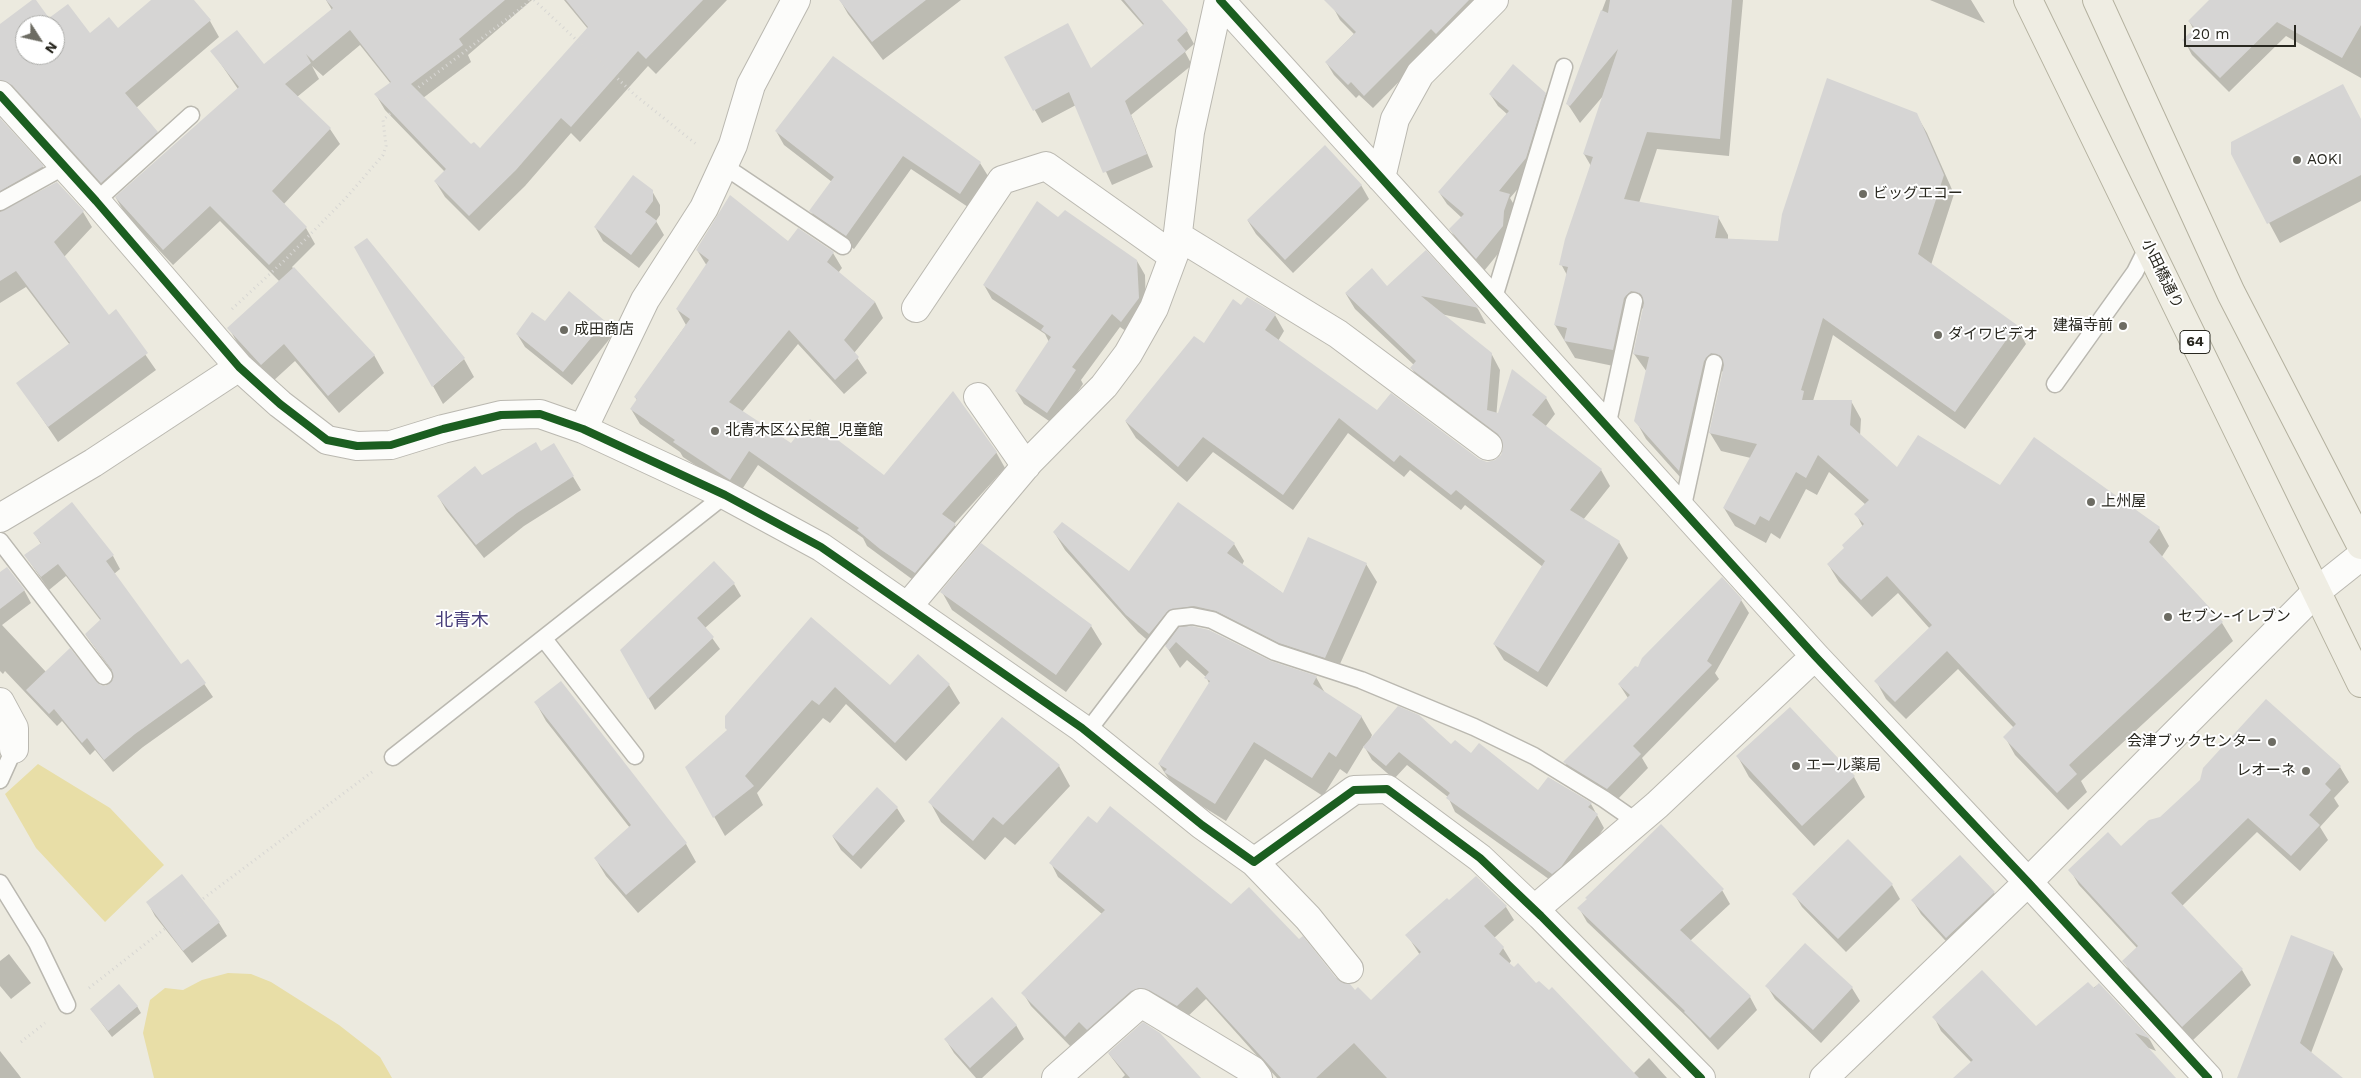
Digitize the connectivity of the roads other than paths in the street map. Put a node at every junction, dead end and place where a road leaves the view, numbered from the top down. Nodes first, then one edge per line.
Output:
1 (796, 0) edge
2 (1219, 0) edge
3 (1494, 0) edge
4 (2028, 0) edge
5 (2097, 0) edge
6 (1564, 66) dead end
7 (0, 95) edge
8 (191, 115) dead end
9 (65, 166) junction
10 (724, 166) junction
11 (1381, 178) junction
12 (96, 201) junction
13 (0, 202) edge
14 (843, 246) dead end
15 (1176, 246) junction
16 (2148, 246) junction
17 (1493, 301) junction
18 (1634, 301) dead end
19 (916, 308) dead end
20 (1714, 363) dead end
21 (239, 367) junction
22 (2056, 384) dead end
23 (978, 397) dead end
24 (1608, 427) junction
25 (583, 429) junction
26 (1488, 446) dead end
27 (1026, 466) junction
28 (725, 495) junction
29 (1682, 510) junction
30 (0, 518) edge
31 (0, 541) edge
32 (2361, 545) edge
33 (2361, 556) edge
34 (2317, 591) junction
35 (908, 606) junction
36 (544, 639) junction
37 (1815, 656) junction
38 (104, 676) dead end
39 (2361, 683) edge
40 (0, 702) edge
41 (1087, 732) junction
42 (14, 749) joint
43 (635, 756) dead end
44 (393, 757) road end
45 (0, 780) edge
46 (1637, 822) junction
47 (1254, 862) junction
48 (2028, 882) junction
49 (0, 883) edge
50 (1534, 909) junction
51 (1349, 968) dead end
52 (67, 1005) dead end
53 (1056, 1078) edge
54 (1258, 1078) edge
55 (1701, 1078) edge
56 (1824, 1078) edge
57 (2208, 1078) edge

1 - 10 street
2 - 11 street
2 - 15 street
3 - 11 street
4 - 16 main road, 小田橋通り / 64
5 - 32 main road
6 - 17 lane
7 - 9 street
8 - 12 lane
9 - 12 street
9 - 13 lane
10 - 14 lane
10 - 25 street
11 - 17 street
12 - 21 street
15 - 19 street
15 - 26 street
15 - 27 street
16 - 22 lane
16 - 34 main road, 小田橋通り / 64
17 - 24 street
18 - 24 lane
20 - 29 lane
21 - 25 street
21 - 30 street
23 - 27 street
24 - 29 street
25 - 28 street
27 - 35 street
28 - 35 street
28 - 36 lane
29 - 37 street
31 - 38 lane
33 - 34 street
34 - 39 main road, 小田橋通り / 64
34 - 48 street
35 - 41 street
36 - 43 lane
36 - 44 lane
37 - 46 street
37 - 48 street
40 - 42 street
41 - 46 lane
41 - 47 street
42 - 45 lane
46 - 50 street
47 - 50 street
47 - 51 street
48 - 56 street
48 - 57 street
49 - 52 lane
50 - 55 street
53 - 54 street

